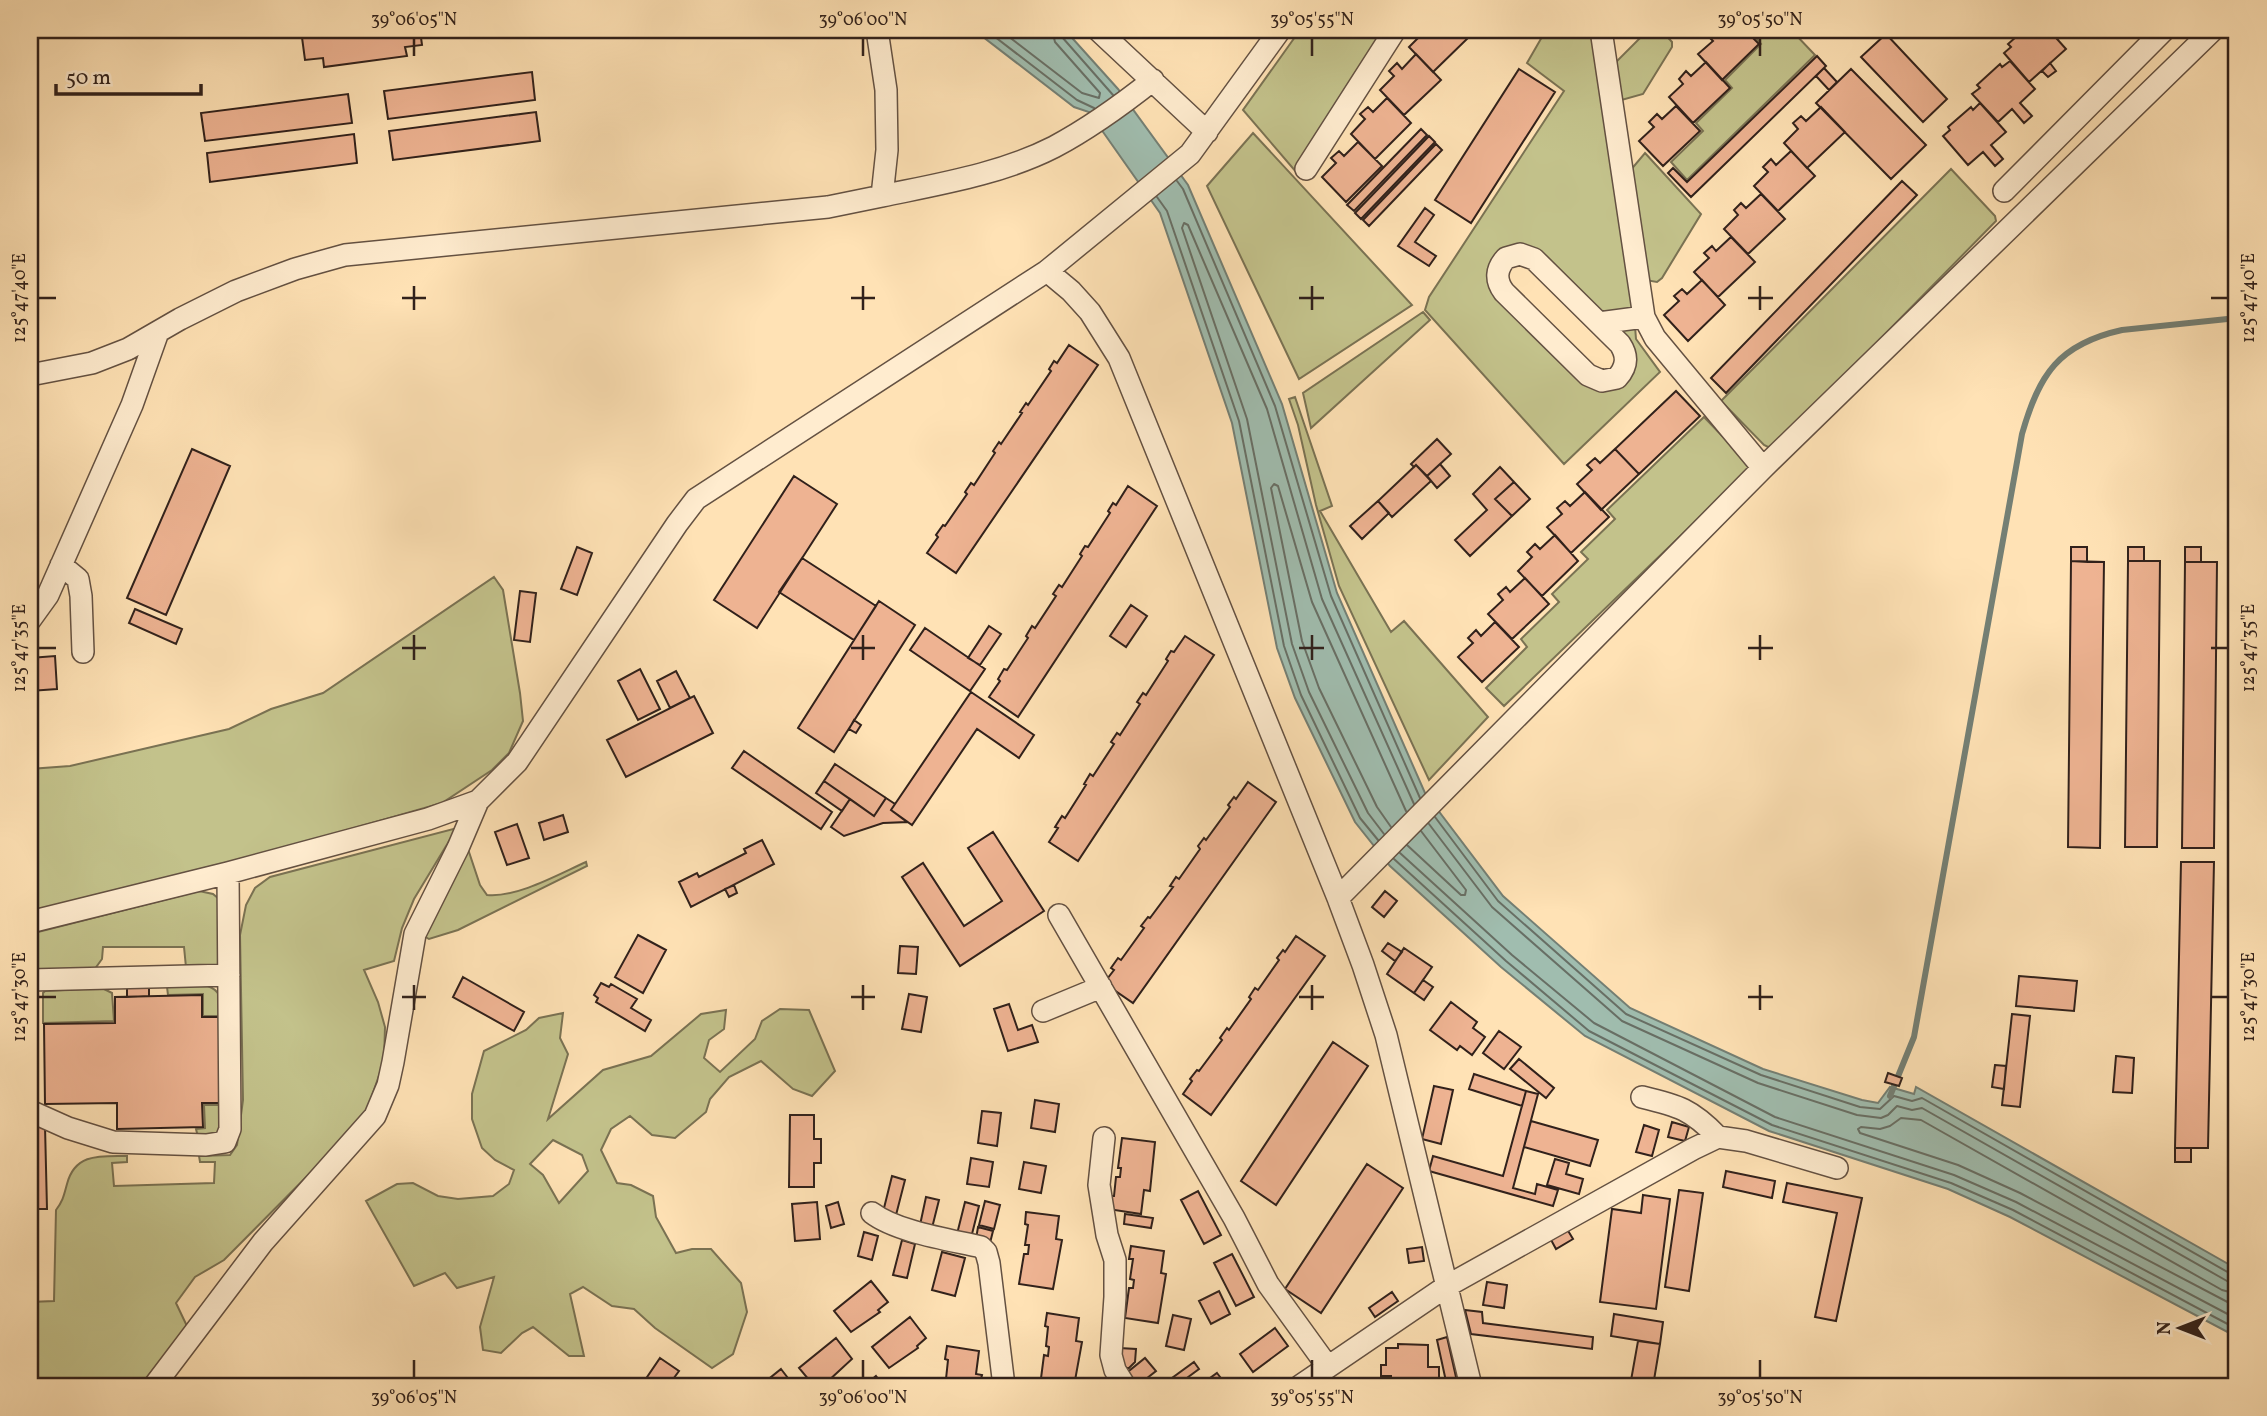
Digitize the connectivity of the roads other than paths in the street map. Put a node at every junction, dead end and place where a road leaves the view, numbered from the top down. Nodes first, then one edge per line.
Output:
1 (877, 30) edge
2 (1098, 30) edge
3 (1280, 30) edge
4 (1395, 30) edge
5 (1601, 30) edge
6 (2164, 30) edge
7 (2213, 30) edge
8 (1153, 80) junction
9 (1207, 132) junction
10 (1306, 169) dead end
11 (2004, 191) dead end
12 (881, 196) junction
13 (1047, 271) junction
14 (1644, 317) junction
15 (1598, 323) junction
16 (158, 332) junction
17 (30, 375) edge
18 (1763, 468) junction
19 (61, 565) junction
20 (30, 620) edge
21 (83, 652) dead end
22 (478, 801) junction
23 (228, 873) junction
24 (1338, 898) junction
25 (1059, 915) dead end
26 (30, 922) edge
27 (229, 975) junction
28 (30, 979) edge
29 (1101, 987) junction
30 (1043, 1011) dead end
31 (1642, 1097) dead end
32 (30, 1111) edge
33 (1718, 1137) junction
34 (1104, 1138) dead end
35 (1837, 1168) dead end
36 (873, 1213) dead end
37 (1447, 1286) junction
38 (1328, 1367) junction
39 (154, 1386) edge
40 (1004, 1386) edge
41 (1125, 1386) edge
42 (1300, 1386) edge
43 (1471, 1386) edge

1 - 12 street
2 - 8 street
3 - 9 street
4 - 10 street
5 - 14 street
6 - 11 street
7 - 18 street
8 - 9 street
8 - 12 street
9 - 13 street
12 - 16 street
13 - 22 street
13 - 24 street
14 - 15 street
14 - 18 street
15 - 15 street
16 - 17 street
16 - 19 street
18 - 24 street
19 - 20 street
19 - 21 street
22 - 23 street
22 - 39 street
23 - 26 street
23 - 27 street
24 - 37 street
25 - 29 street
27 - 28 street
27 - 32 street
29 - 30 street
29 - 38 street
31 - 33 street
33 - 35 street
33 - 37 street
34 - 41 street
36 - 40 street
37 - 38 street
37 - 43 street
38 - 42 street

